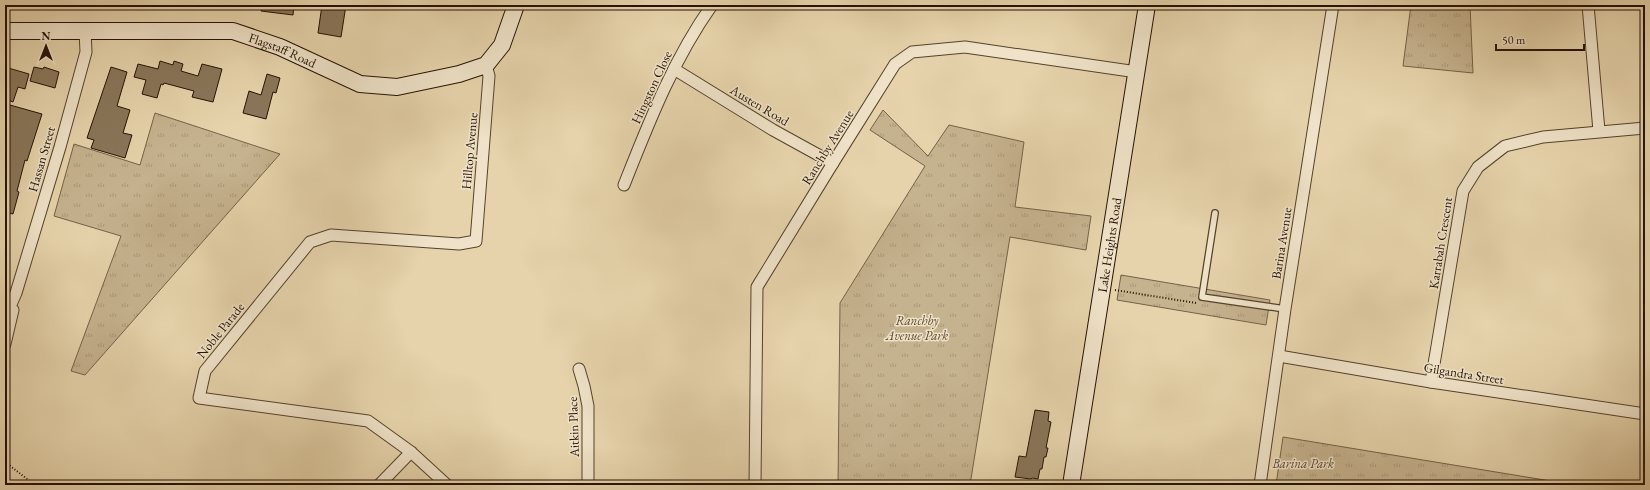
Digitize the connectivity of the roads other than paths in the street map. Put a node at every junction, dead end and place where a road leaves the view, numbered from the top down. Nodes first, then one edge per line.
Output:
1 (516, 5) edge
2 (712, 5) edge
3 (1147, 5) edge
4 (1333, 5) edge
5 (1588, 5) edge
6 (5, 31) edge
7 (85, 31) junction
8 (486, 65) junction
9 (674, 69) junction
10 (1137, 72) junction
11 (1645, 128) edge
12 (1599, 131) junction
13 (833, 163) junction
14 (624, 185) dead end
15 (1215, 213) dead end
16 (476, 241) joint
17 (16, 293) junction
18 (1285, 309) junction
19 (5, 318) edge
20 (5, 344) edge
21 (1279, 356) junction
22 (579, 369) dead end
23 (1431, 382) junction
24 (1645, 414) edge
25 (411, 452) junction
26 (379, 485) edge
27 (447, 485) edge
28 (588, 485) edge
29 (755, 485) edge
30 (1071, 485) edge
31 (1260, 485) edge

1 - 8 main road
2 - 9 street, Hingston Close
3 - 10 main road, Lake Heights Road
4 - 18 street, Barina Avenue
5 - 12 street
6 - 7 main road, Flagstaff Road
7 - 8 main road, Flagstaff Road
7 - 17 street, Hassan Street
8 - 16 street, Hilltop Avenue
9 - 13 street, Austen Road
9 - 14 street, Hingston Close
10 - 13 street, Ranchby Avenue
10 - 30 main road, Lake Heights Road
11 - 12 street, Karrabah Crescent
12 - 23 street, Karrabah Crescent
13 - 29 street, Ranchby Avenue
15 - 18 lane
16 - 25 street, Noble Parade
17 - 19 street, Hassan Street
17 - 20 street, Hassan Street
18 - 21 street, Barina Avenue
21 - 23 street, Gilgandra Street
21 - 31 street, Barina Avenue
22 - 28 street, Aitkin Place
23 - 24 street, Gilgandra Street
25 - 26 street
25 - 27 street, Noble Parade

